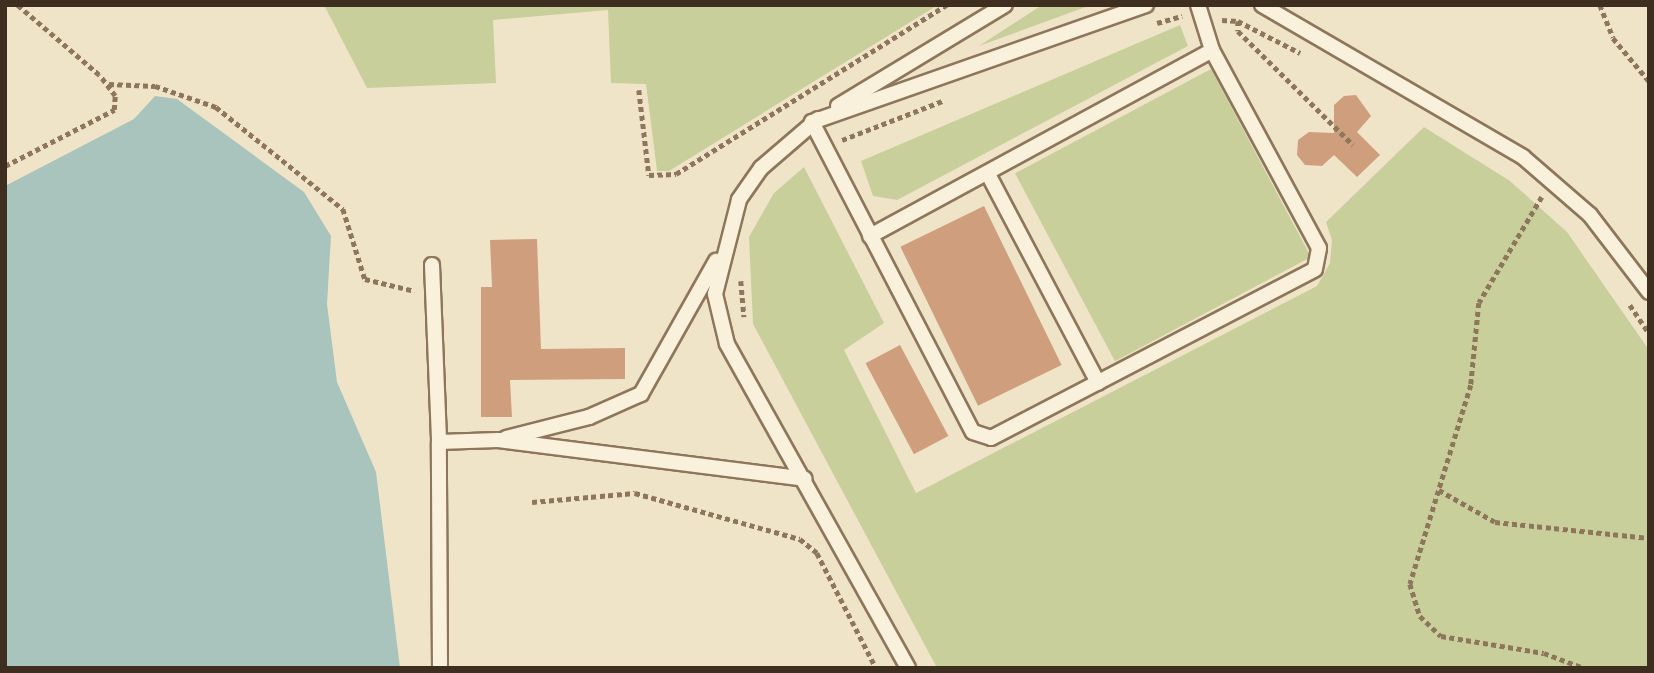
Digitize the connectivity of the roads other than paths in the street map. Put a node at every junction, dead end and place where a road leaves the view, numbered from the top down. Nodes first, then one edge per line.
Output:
1 (1004, 5) edge
2 (1146, 5) edge
3 (1262, 5) edge
4 (1200, 11) edge
5 (1212, 50) junction
6 (812, 122) junction
7 (988, 174) junction
8 (870, 236) junction
9 (724, 247) junction
10 (432, 265) dead end
11 (1649, 292) edge
12 (1098, 383) junction
13 (498, 440) junction
14 (439, 442) junction
15 (804, 479) junction
16 (440, 668) edge
17 (908, 668) edge

1 - 6 lane
2 - 6 lane
3 - 11 lane
4 - 5 lane
5 - 7 lane
5 - 12 lane
6 - 8 lane
6 - 9 lane
7 - 8 lane
7 - 12 lane
8 - 12 lane
9 - 13 lane
9 - 15 lane
10 - 14 lane
13 - 14 lane
13 - 15 lane
14 - 16 lane
15 - 17 lane

